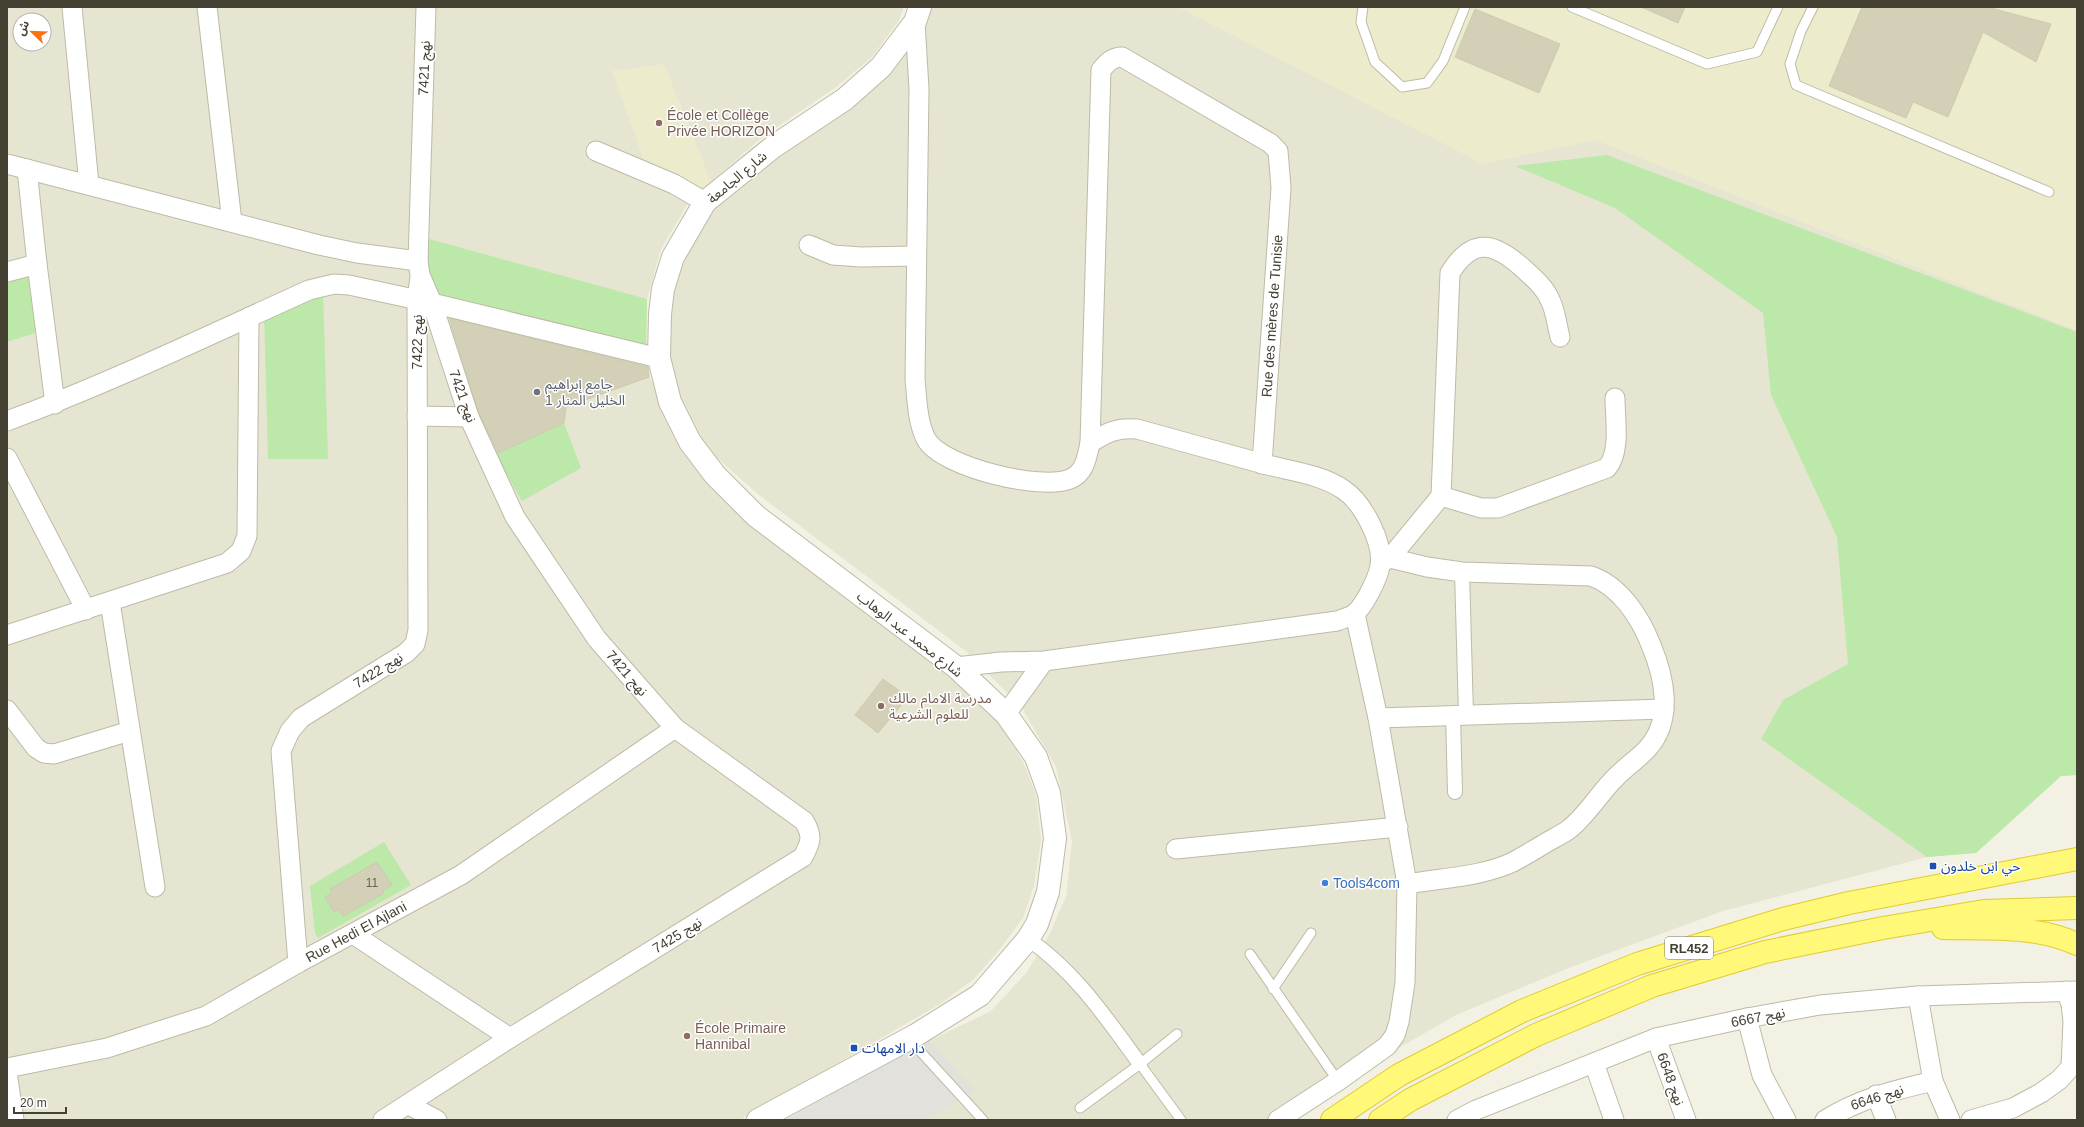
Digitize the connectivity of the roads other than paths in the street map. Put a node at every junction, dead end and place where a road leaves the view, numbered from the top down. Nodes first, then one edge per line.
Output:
1 (72, 7) edge
2 (207, 7) edge
3 (426, 7) edge
4 (1363, 7) edge
5 (1465, 7) edge
6 (1572, 7) edge
7 (1778, 7) edge
8 (1813, 7) edge
9 (918, 15) edge
10 (596, 151) dead end
11 (7, 164) edge
12 (27, 169) junction
13 (89, 185) junction
14 (2049, 192) dead end
15 (705, 202) junction
16 (232, 222) junction
17 (809, 245) dead end
18 (916, 256) junction
19 (36, 264) junction
20 (419, 268) junction
21 (7, 272) edge
22 (424, 301) junction
23 (249, 317) junction
24 (1560, 337) dead end
25 (659, 358) junction
26 (1615, 398) dead end
27 (55, 404) junction
28 (417, 416) junction
29 (469, 417) junction
30 (7, 421) edge
31 (1090, 443) junction
32 (7, 458) edge
33 (1262, 464) junction
34 (1441, 496) junction
35 (1385, 561) junction
36 (1462, 572) junction
37 (110, 602) junction
38 (86, 610) junction
39 (1354, 614) junction
40 (7, 635) edge
41 (1044, 661) junction
42 (956, 667) junction
43 (1664, 709) junction
44 (7, 710) edge
45 (1006, 714) junction
46 (1460, 715) junction
47 (1378, 718) junction
48 (675, 728) junction
49 (130, 731) junction
50 (1455, 792) dead end
51 (1398, 827) junction
52 (1176, 849) dead end
53 (2077, 859) edge
54 (1407, 884) junction
55 (155, 887) dead end
56 (2077, 908) edge
57 (1904, 925) junction
58 (1311, 933) dead end
59 (353, 934) junction
60 (1028, 939) junction
61 (2077, 944) edge
62 (1250, 954) dead end
63 (298, 963) junction
64 (1273, 989) junction
65 (2071, 991) edge
66 (1918, 996) junction
67 (1747, 1018) junction
68 (1177, 1034) dead end
69 (510, 1038) junction
70 (1656, 1038) junction
71 (920, 1051) dead end
72 (1594, 1063) junction
73 (1140, 1064) junction
74 (2074, 1067) edge
75 (7, 1068) edge
76 (7, 1072) edge
77 (1338, 1081) junction
78 (1933, 1081) junction
79 (1876, 1095) junction
80 (409, 1105) junction
81 (1080, 1108) dead end
82 (1478, 1115) edge
83 (14, 1120) edge
84 (383, 1120) edge
85 (437, 1120) edge
86 (758, 1120) edge
87 (983, 1120) edge
88 (1181, 1120) edge
89 (1278, 1120) edge
90 (1332, 1120) edge
91 (1380, 1120) edge
92 (1457, 1120) edge
93 (1614, 1120) edge
94 (1686, 1120) edge
95 (1786, 1120) edge
96 (1825, 1120) edge
97 (1886, 1120) edge
98 (1950, 1120) edge
99 (1971, 1120) edge

1 - 13 street
2 - 16 street
3 - 20 street, نهج 7421
4 - 5 lane
6 - 7 lane
8 - 14 lane
9 - 15 street, شارع الجامعة
9 - 18 street, Rue des mères de Tunisie
10 - 15 street
11 - 12 street
12 - 13 street
12 - 19 street
13 - 16 street
15 - 25 street, شارع الجامعة
16 - 20 street
17 - 18 street
18 - 31 street, Rue des mères de Tunisie
19 - 21 street
19 - 27 street
20 - 22 street, نهج 7422
22 - 23 street
22 - 25 street
22 - 28 street, نهج 7422
22 - 29 street, نهج 7421
23 - 27 street
23 - 37 street
24 - 34 street
25 - 42 street, شارع محمد عبد الوهاب
26 - 34 street
27 - 30 street
28 - 29 street
28 - 63 street, نهج 7422
29 - 48 street, نهج 7421
31 - 33 street
31 - 33 street, Rue des mères de Tunisie
32 - 38 street
33 - 35 street
34 - 35 street
35 - 36 street
35 - 39 street
36 - 43 street
36 - 46 street
37 - 38 street
37 - 49 street
38 - 40 street
39 - 41 street
39 - 47 street
41 - 42 street
41 - 45 street
42 - 45 street, شارع محمد عبد الوهاب
43 - 46 street
43 - 54 street
44 - 49 street
45 - 60 street, شارع محمد عبد الوهاب
46 - 47 street
46 - 50 street
47 - 51 street
48 - 59 street, Rue Hedi El Ajlani
48 - 69 street, نهج 7425
49 - 55 street
51 - 52 street
51 - 54 street
53 - 90 highway, RL452
54 - 77 street
56 - 57 highway, RL452
57 - 61 highway
57 - 91 highway, RL452
58 - 64 lane
59 - 63 street, Rue Hedi El Ajlani
59 - 69 street
60 - 73 street
60 - 86 street, شارع محمد عبد الوهاب
62 - 64 lane
63 - 75 street, Rue Hedi El Ajlani
64 - 77 lane
65 - 66 street, نهج 6667
65 - 74 street
66 - 67 street, نهج 6667
66 - 78 street
67 - 70 street, نهج 6667
67 - 95 street
68 - 73 lane
69 - 80 street, نهج 7425
70 - 72 street, نهج 6667
70 - 94 street, نهج 6648
71 - 87 lane
72 - 82 street, نهج 6667
72 - 93 street
73 - 81 lane
73 - 88 lane
74 - 99 street
76 - 83 street
77 - 89 street
78 - 79 street, نهج 6646
78 - 98 street
79 - 96 street, نهج 6646
79 - 97 street
80 - 84 street, نهج 7425
80 - 85 street
82 - 92 street, نهج 6667

